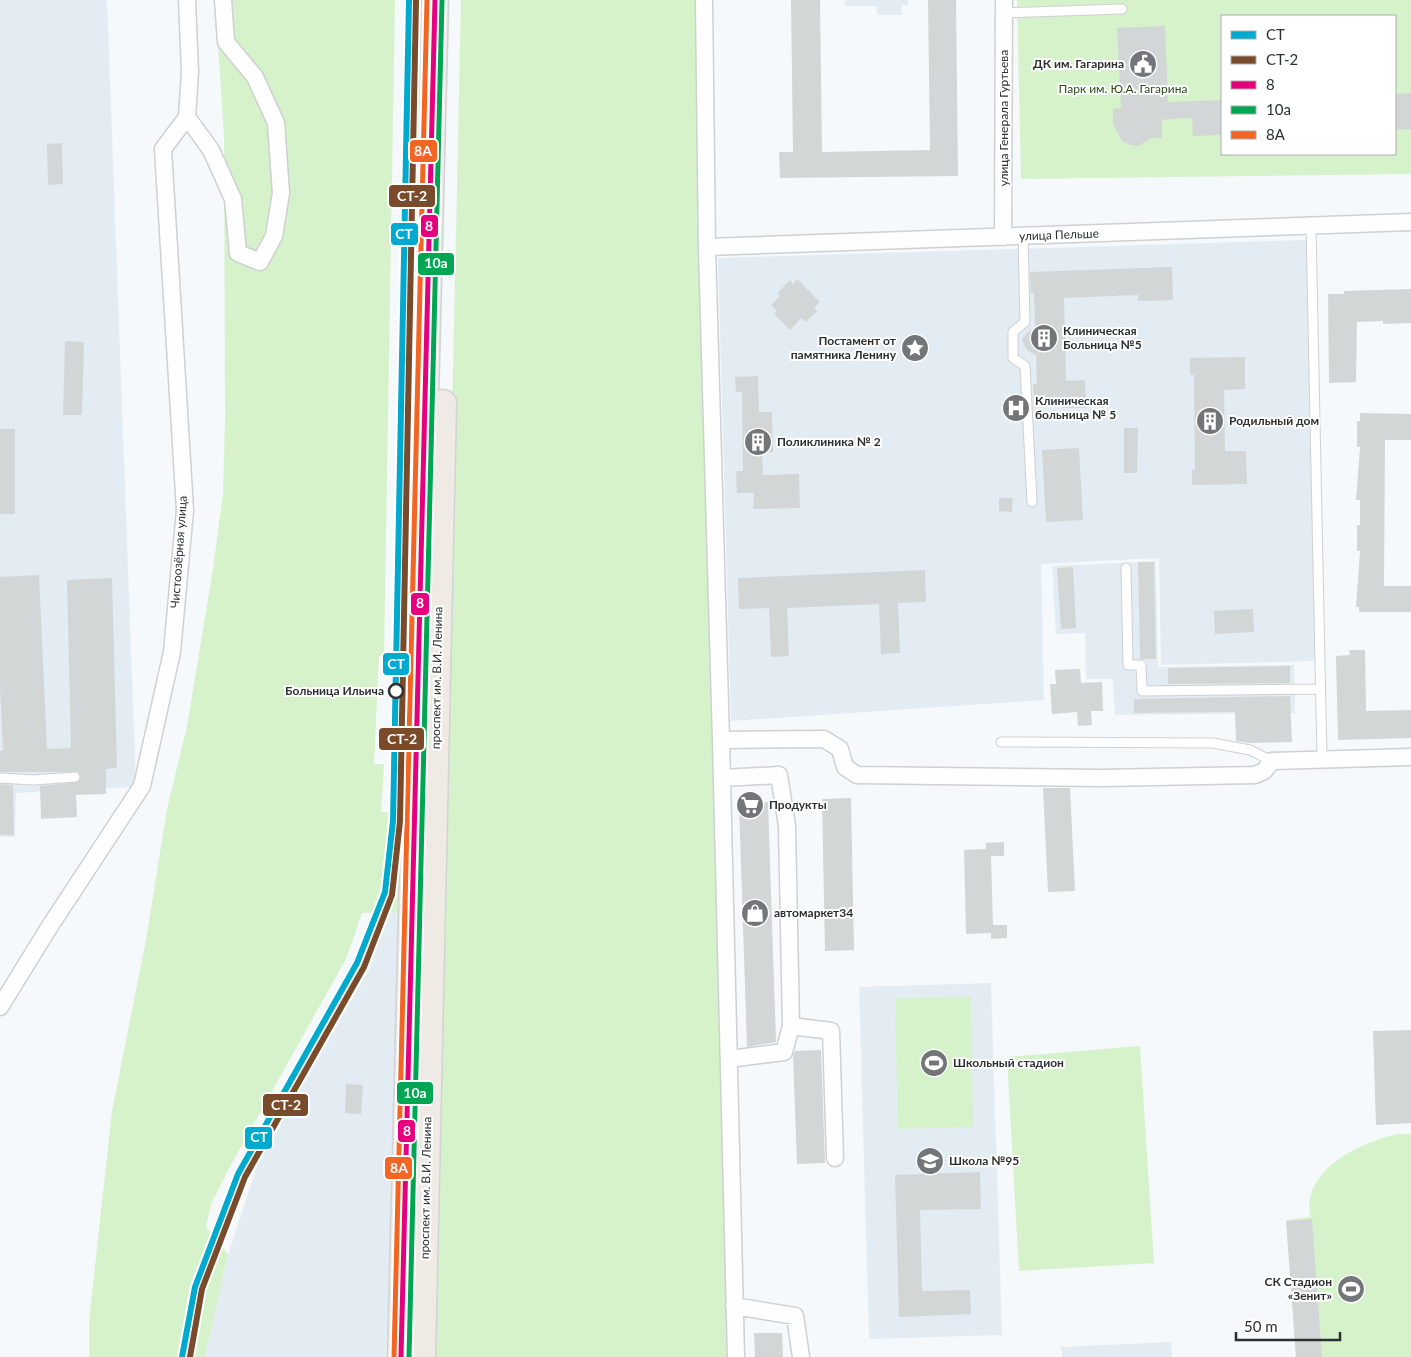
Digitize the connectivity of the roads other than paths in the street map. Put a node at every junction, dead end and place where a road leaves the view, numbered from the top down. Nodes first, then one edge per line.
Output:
1 (187, 0) edge
2 (223, 0) edge
3 (436, 0) edge
4 (452, 0) edge
5 (704, 0) edge
6 (1004, 7) edge
7 (1122, 9) dead end
8 (188, 117) junction
9 (1411, 222) edge
10 (1311, 226) junction
11 (1023, 236) junction
12 (1003, 237) junction
13 (707, 247) junction
14 (1032, 502) dead end
15 (1126, 568) dead end
16 (1320, 689) junction
17 (722, 740) junction
18 (1001, 742) dead end
19 (1411, 757) edge
20 (1322, 760) junction
21 (1272, 761) junction
22 (75, 777) dead end
23 (0, 778) edge
24 (722, 778) junction
25 (0, 1007) edge
26 (791, 1026) junction
27 (729, 1059) junction
28 (835, 1158) dead end
29 (734, 1306) junction
30 (401, 1357) edge
31 (422, 1357) edge
32 (736, 1357) edge
33 (801, 1357) edge

1 - 8 street
2 - 8 street
3 - 30 main road, проспект им. В.И. Ленина
4 - 31 main road, проспект им. В.И. Ленина
5 - 13 street
6 - 7 lane
6 - 12 street, улица Генерала Гуртьева
8 - 25 street, Чистоозёрная улица
9 - 10 street, улица Пельше
10 - 11 street, улица Пельше
10 - 16 lane
11 - 12 street, улица Пельше
11 - 14 lane
12 - 13 street, улица Пельше
13 - 17 street
15 - 16 lane
16 - 20 lane
17 - 21 street
17 - 24 street
18 - 21 lane
19 - 20 street
20 - 21 street
22 - 23 lane
24 - 26 street
24 - 27 street
26 - 27 street
26 - 28 street
27 - 29 street
29 - 32 street
29 - 33 street

